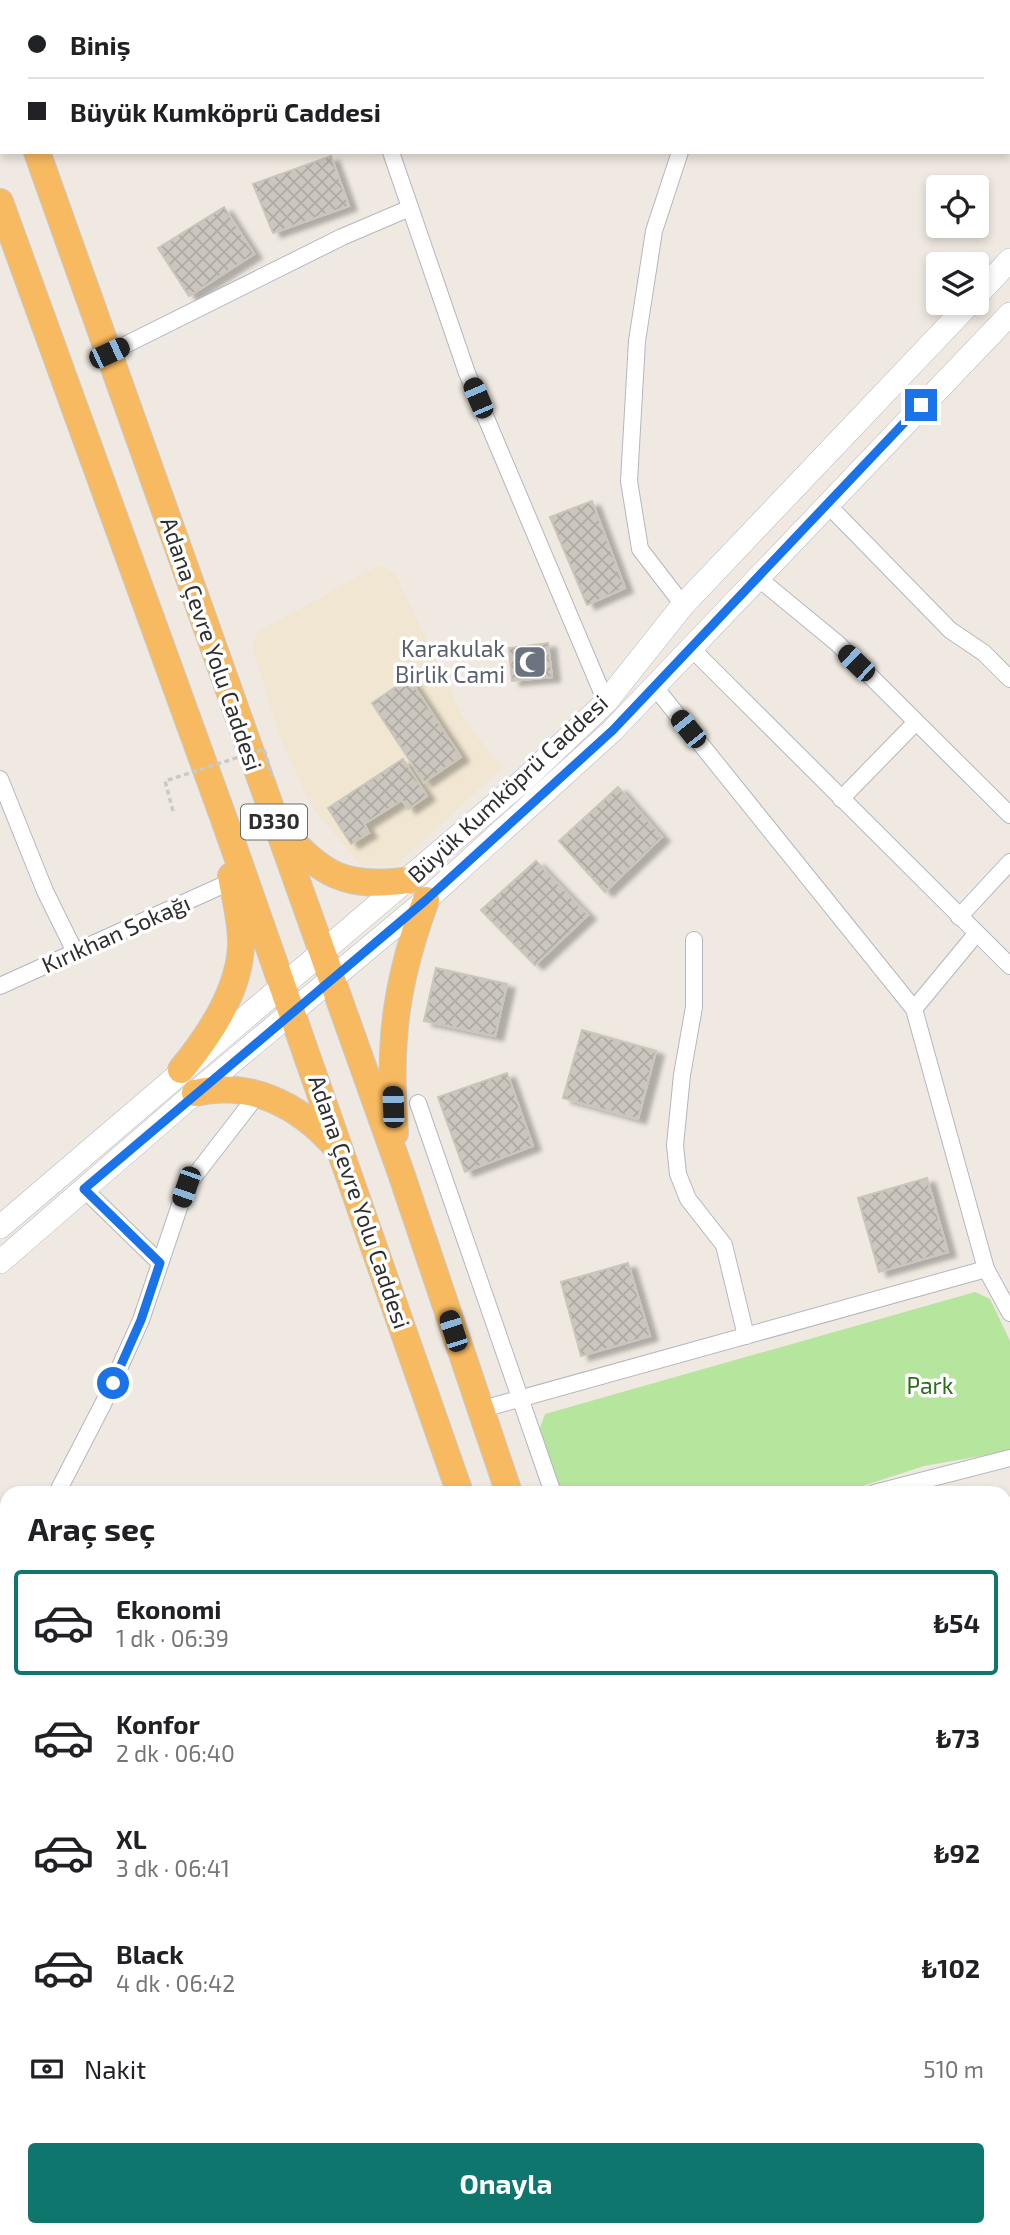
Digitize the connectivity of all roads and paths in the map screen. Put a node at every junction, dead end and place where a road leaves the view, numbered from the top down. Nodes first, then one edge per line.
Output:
1 (38, 154) edge
2 (392, 154) edge
3 (679, 154) edge
4 (0, 202) edge
5 (410, 208) junction
6 (1010, 260) edge
7 (989, 282) edge
8 (959, 315) edge
9 (1009, 317) edge
10 (109, 353) junction
11 (827, 505) junction
12 (758, 578) junction
13 (682, 605) junction
14 (691, 648) junction
15 (1010, 679) edge
16 (654, 686) junction
17 (606, 702) junction
18 (916, 722) junction
19 (272, 776) dead end
20 (0, 779) edge
21 (841, 799) junction
22 (173, 811) dead end
23 (1010, 815) edge
24 (272, 816) junction
25 (225, 822) junction
26 (1010, 862) edge
27 (232, 881) junction
28 (418, 890) junction
29 (959, 917) junction
30 (976, 934) junction
31 (694, 940) dead end
32 (75, 952) junction
33 (321, 954) junction
34 (1010, 966) edge
35 (331, 980) junction
36 (283, 985) junction
37 (0, 986) edge
38 (914, 1009) junction
39 (292, 1012) junction
40 (181, 1070) junction
41 (195, 1093) junction
42 (258, 1094) junction
43 (418, 1104) dead end
44 (343, 1154) junction
45 (401, 1173) junction
46 (84, 1189) junction
47 (0, 1227) edge
48 (0, 1262) edge
49 (160, 1263) junction
50 (986, 1269) junction
51 (1010, 1313) edge
52 (746, 1336) junction
53 (520, 1399) junction
54 (479, 1410) junction
55 (1010, 1458) edge
56 (61, 1486) edge
57 (458, 1486) edge
58 (506, 1486) edge
59 (551, 1486) edge
60 (901, 1486) edge

1 - 10 highway, Adana Çevre Yolu Caddesi / D330
2 - 5 street
3 - 13 street
4 - 25 highway, Adana Çevre Yolu Caddesi / D330
5 - 10 street
5 - 17 street
6 - 7 main road
8 - 13 main road, Büyük Kumköprü Caddesi
9 - 11 main road, Büyük Kumköprü Caddesi
10 - 24 highway, Adana Çevre Yolu Caddesi / D330
11 - 12 main road, Büyük Kumköprü Caddesi
11 - 15 street
12 - 14 main road, Büyük Kumköprü Caddesi
12 - 18 street
13 - 17 main road, Büyük Kumköprü Caddesi
14 - 16 main road, Büyük Kumköprü Caddesi
14 - 21 street
16 - 28 main road, Büyük Kumköprü Caddesi
16 - 38 street
17 - 28 main road, Büyük Kumköprü Caddesi
18 - 21 street
18 - 23 street
19 - 22 path, bridge
20 - 32 street
21 - 29 street
24 - 28 highway
24 - 33 highway, Adana Çevre Yolu Caddesi / D330
25 - 27 highway
25 - 36 highway, Adana Çevre Yolu Caddesi / D330
26 - 29 street
27 - 32 street, Kırıkhan Sokağı
27 - 40 highway
28 - 33 main road, Büyük Kumköprü Caddesi
28 - 35 main road, Büyük Kumköprü Caddesi
28 - 45 highway
29 - 30 street
30 - 34 street
30 - 38 street
31 - 52 street
32 - 37 street, Kırıkhan Sokağı
33 - 35 highway, Adana Çevre Yolu Caddesi / D330
33 - 36 main road, Büyük Kumköprü Caddesi
35 - 39 main road, Büyük Kumköprü Caddesi
35 - 45 highway, Adana Çevre Yolu Caddesi / D330
36 - 39 highway, Adana Çevre Yolu Caddesi / D330
36 - 40 main road, Büyük Kumköprü Caddesi
38 - 50 street
39 - 41 main road, Büyük Kumköprü Caddesi
39 - 44 highway, Adana Çevre Yolu Caddesi / D330
40 - 47 main road, Büyük Kumköprü Caddesi
41 - 42 highway
41 - 46 main road, Büyük Kumköprü Caddesi
42 - 44 highway
42 - 49 street
43 - 53 street
44 - 57 highway, Adana Çevre Yolu Caddesi / D330
45 - 54 highway, Adana Çevre Yolu Caddesi / D330
46 - 48 main road, Büyük Kumköprü Caddesi
46 - 49 street
49 - 56 street
50 - 51 street
50 - 52 street
52 - 53 street
53 - 54 street
53 - 59 street
54 - 58 highway, Adana Çevre Yolu Caddesi / D330
55 - 60 street

